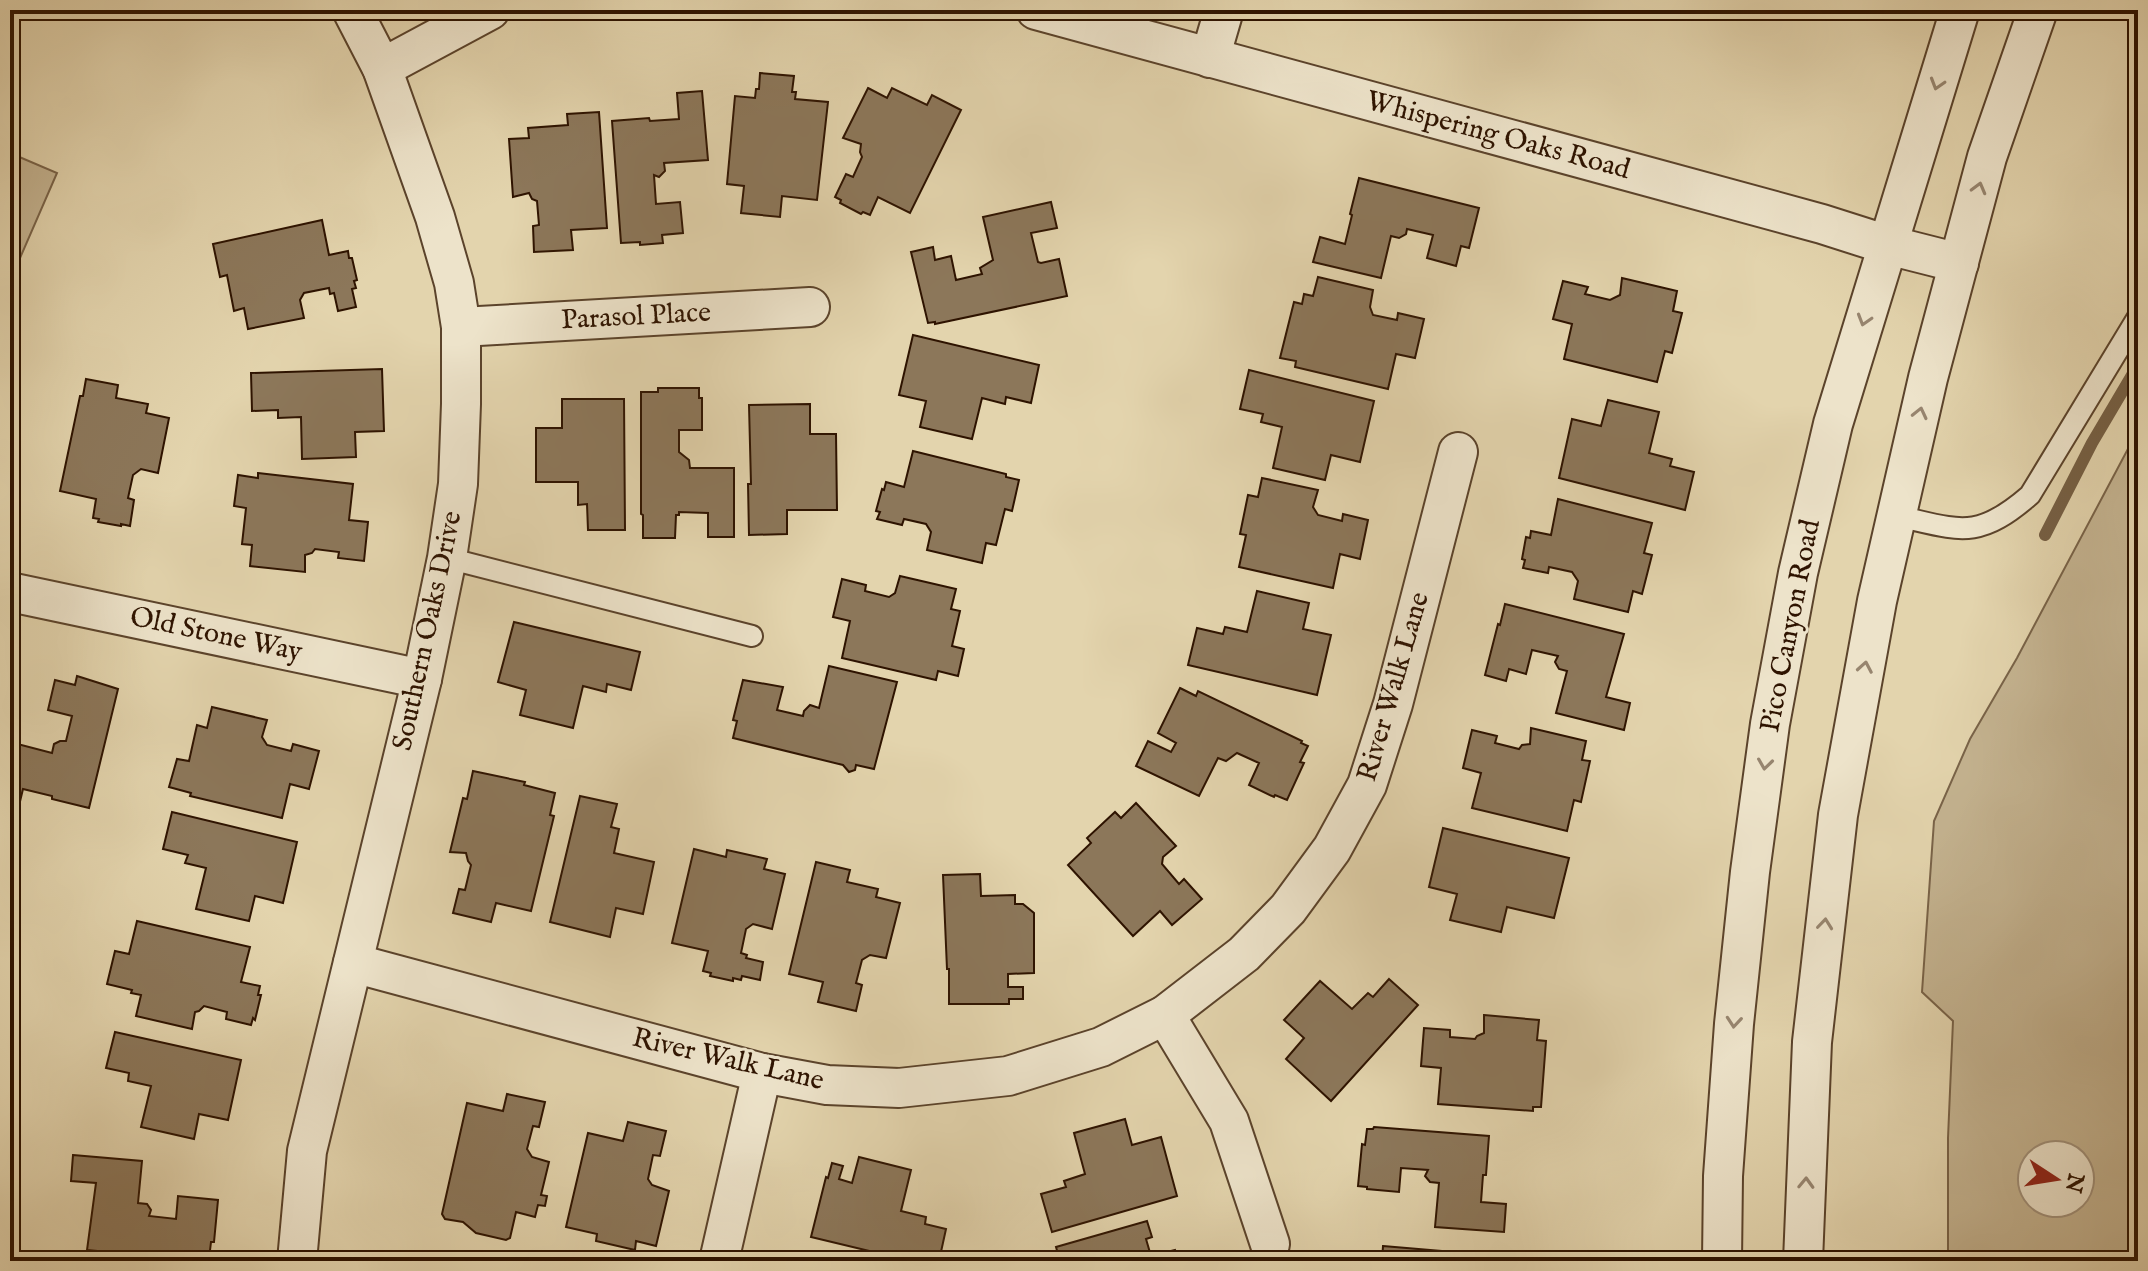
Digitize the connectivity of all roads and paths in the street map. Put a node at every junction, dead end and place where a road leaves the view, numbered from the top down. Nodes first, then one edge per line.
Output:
1 (352, 10) edge
2 (490, 10) edge
3 (1036, 10) edge
4 (1224, 10) edge
5 (1960, 10) edge
6 (2038, 10) edge
7 (1210, 58) junction
8 (382, 68) junction
9 (1888, 245) junction
10 (1959, 263) junction
11 (810, 307) dead end
12 (2138, 317) edge
13 (461, 327) junction
14 (1458, 452) dead end
15 (1897, 516) junction
16 (447, 558) junction
17 (10, 592) edge
18 (752, 636) dead end
19 (422, 679) junction
20 (353, 963) junction
21 (1165, 1015) junction
22 (762, 1073) junction
23 (1270, 1244) dead end
24 (297, 1261) edge
25 (719, 1261) edge
26 (1722, 1261) edge
27 (1803, 1261) edge

1 - 8 street, Southern Oaks Drive
2 - 8 street
3 - 7 street, Whispering Oaks Road
4 - 7 street
5 -> 9 street, Pico Canyon Road
10 -> 6 street
7 - 9 street, Whispering Oaks Road
8 - 13 street, Southern Oaks Drive
9 - 10 street, Whispering Oaks Road
9 -> 26 street, Pico Canyon Road
15 -> 10 street
11 - 13 street, Parasol Place
12 - 15 lane
13 - 16 street, Southern Oaks Drive
14 - 21 street, River Walk Lane
27 -> 15 street
16 - 18 lane
16 - 19 street, Southern Oaks Drive
17 - 19 street, Old Stone Way
19 - 20 street, Southern Oaks Drive
20 - 22 street, River Walk Lane
20 - 24 street, Southern Oaks Drive
21 - 22 street, River Walk Lane
21 - 23 street
22 - 25 street

